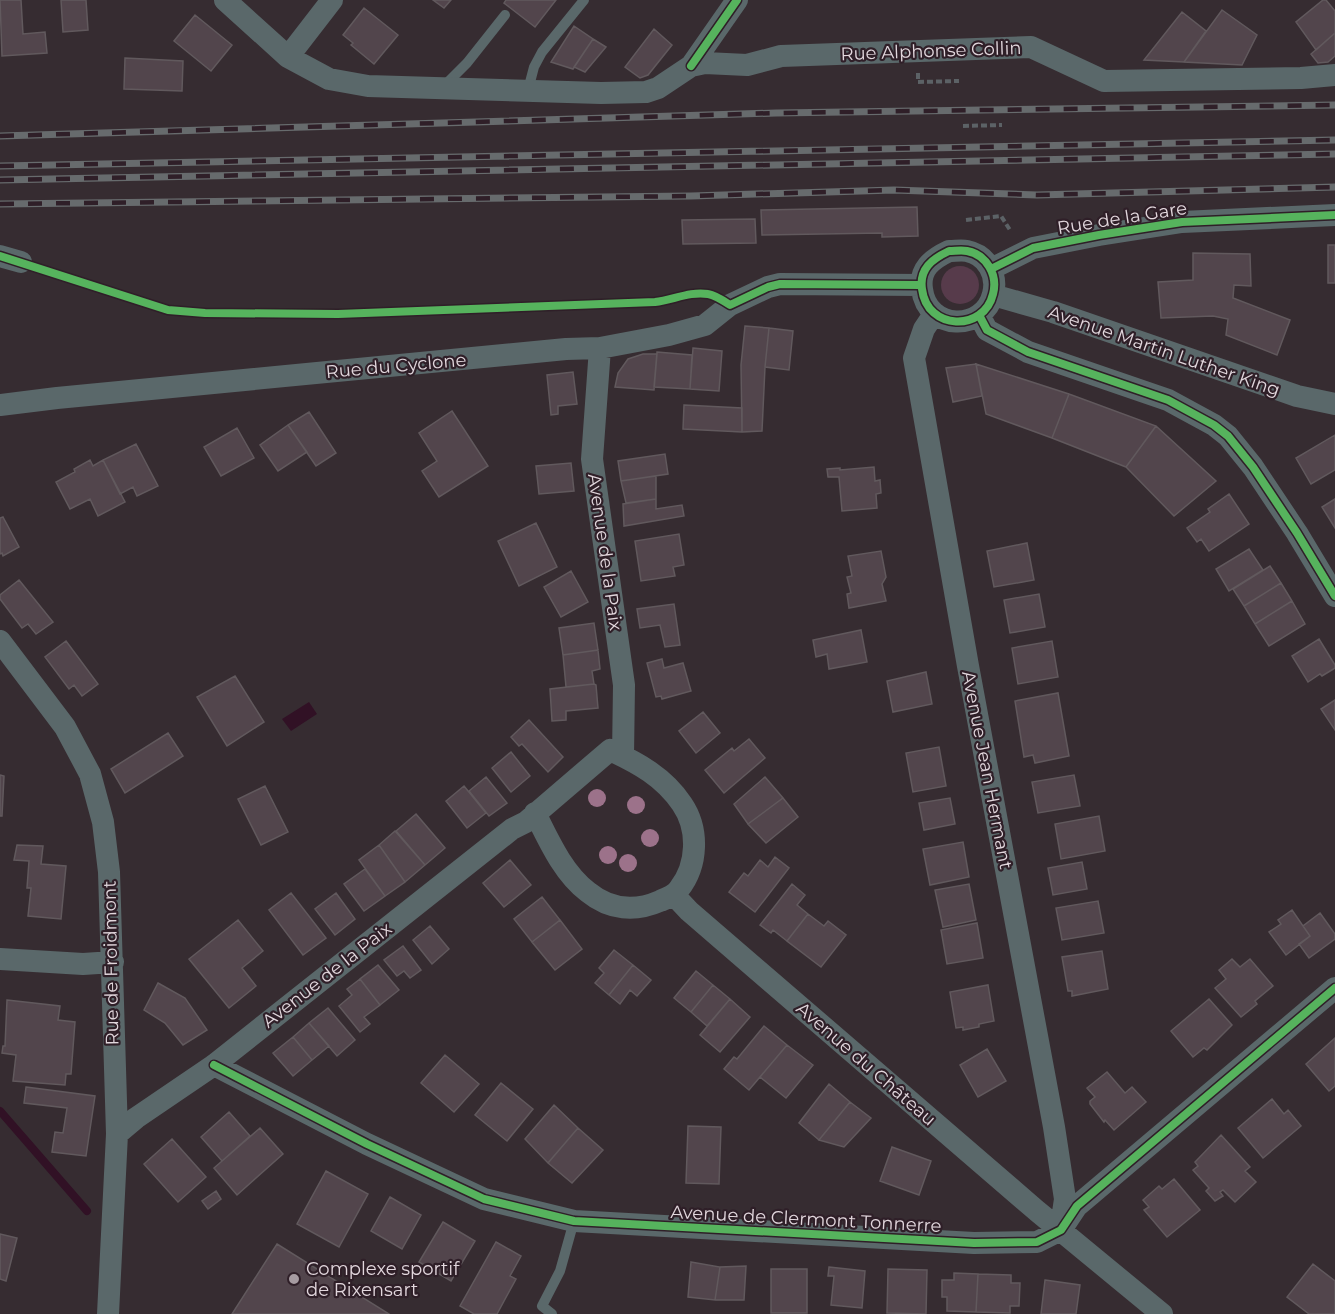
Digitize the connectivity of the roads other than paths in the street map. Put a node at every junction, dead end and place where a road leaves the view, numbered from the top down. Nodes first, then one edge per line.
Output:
1 (225, 0) edge
2 (332, 0) edge
3 (584, 0) edge
4 (737, 0) edge
5 (505, 15) dead end
6 (288, 57) junction
7 (691, 66) junction
8 (1335, 75) edge
9 (442, 88) junction
10 (528, 90) junction
11 (1335, 215) edge
12 (991, 269) junction
13 (921, 285) junction
14 (993, 295) junction
15 (934, 314) junction
16 (979, 315) junction
17 (600, 348) junction
18 (1335, 404) edge
19 (0, 405) edge
20 (1335, 596) edge
21 (0, 641) edge
22 (623, 756) junction
23 (535, 813) junction
24 (674, 895) junction
25 (0, 959) edge
26 (113, 962) junction
27 (1335, 988) edge
28 (214, 1065) junction
29 (117, 1134) junction
30 (574, 1221) junction
31 (1061, 1230) junction
32 (108, 1314) edge
33 (552, 1314) edge
34 (1162, 1314) edge

1 - 6 street, Rue Alphonse Collin
2 - 6 street
3 - 10 lane
4 - 7 street
5 - 9 lane
6 - 9 street, Rue Alphonse Collin
7 - 8 street, Rue Alphonse Collin
7 - 10 street, Rue Alphonse Collin
9 - 10 street, Rue Alphonse Collin
11 - 12 street, Rue de la Gare
12 - 13 street
12 - 14 street
13 - 15 street
13 - 17 street, Rue du Cyclone
14 - 16 street
14 - 18 street, Avenue Martin Luther King
15 - 16 street
15 - 31 street, Avenue Jean Hermant
16 - 20 street
17 - 19 street, Rue du Cyclone
17 - 22 street, Avenue de la Paix
21 - 26 street, Rue de Froidmont
22 - 23 street
22 - 24 street
23 - 24 street
23 - 28 street, Avenue de la Paix
24 - 31 street, Avenue du Château
25 - 26 street
26 - 29 street, Rue de Froidmont
27 - 31 street
28 - 29 street, Avenue de la Paix
28 - 30 street, Avenue de Clermont Tonnerre
29 - 32 street, Rue de Froidmont
30 - 31 street, Avenue de Clermont Tonnerre
30 - 33 lane
31 - 34 street, Avenue du Château

